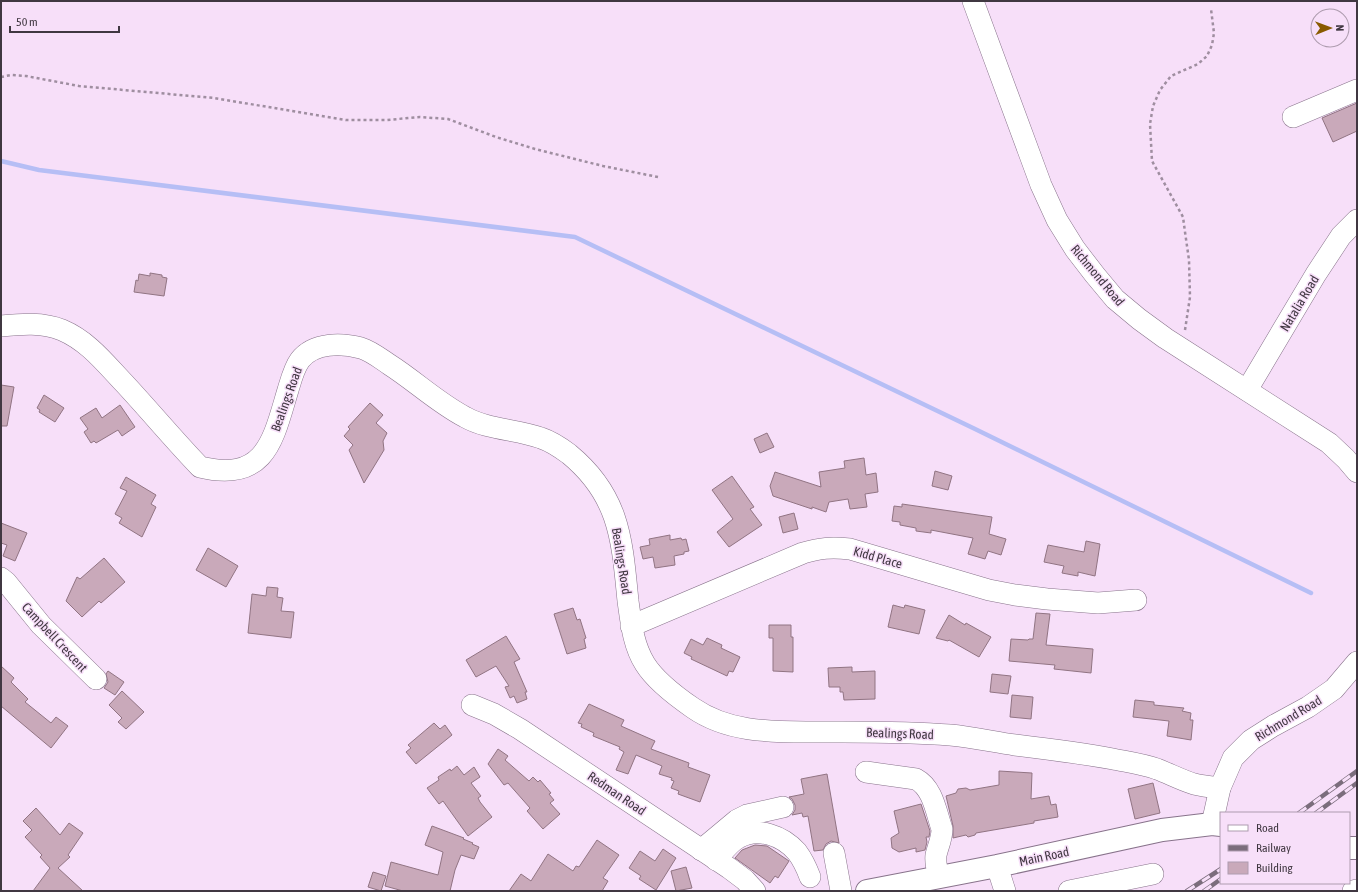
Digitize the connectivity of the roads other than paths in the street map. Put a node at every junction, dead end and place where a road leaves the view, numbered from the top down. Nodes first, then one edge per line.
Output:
1 (973, 1) edge
2 (1357, 90) edge
3 (1293, 117) dead end
4 (1357, 220) edge
5 (1, 326) edge
6 (1247, 390) junction
7 (1357, 472) edge
8 (1, 578) edge
9 (9, 593) edge
10 (1136, 600) dead end
11 (631, 626) junction
12 (1357, 662) edge
13 (96, 679) dead end
14 (472, 705) dead end
15 (866, 772) dead end
16 (1220, 788) junction
17 (783, 807) dead end
18 (1216, 825) edge
19 (834, 853) dead end
20 (709, 855) junction
21 (997, 866) junction
22 (1153, 874) dead end
23 (810, 877) dead end
24 (939, 877) junction
25 (1357, 890) edge
26 (755, 891) edge
27 (841, 891) edge
28 (867, 891) edge
29 (1005, 891) edge
30 (1069, 891) edge
31 (1354, 891) edge

1 - 6 street, Richmond Road
2 - 3 street
4 - 6 street, Natalia Road
5 - 11 street, Bealings Road
6 - 7 street, Richmond Road
8 - 9 street, Campbell Crescent
9 - 13 street, Campbell Crescent
10 - 11 street, Kidd Place
11 - 16 street, Bealings Road
12 - 16 street, Richmond Road
14 - 20 street, Redman Road
15 - 24 street
16 - 18 street, Richmond Road
17 - 20 street
18 - 21 main road, Main Road
19 - 27 street
20 - 23 street
20 - 26 street, Redman Road
21 - 24 main road, Main Road
21 - 29 street
22 - 30 street
24 - 28 main road, Main Road
25 - 31 street

